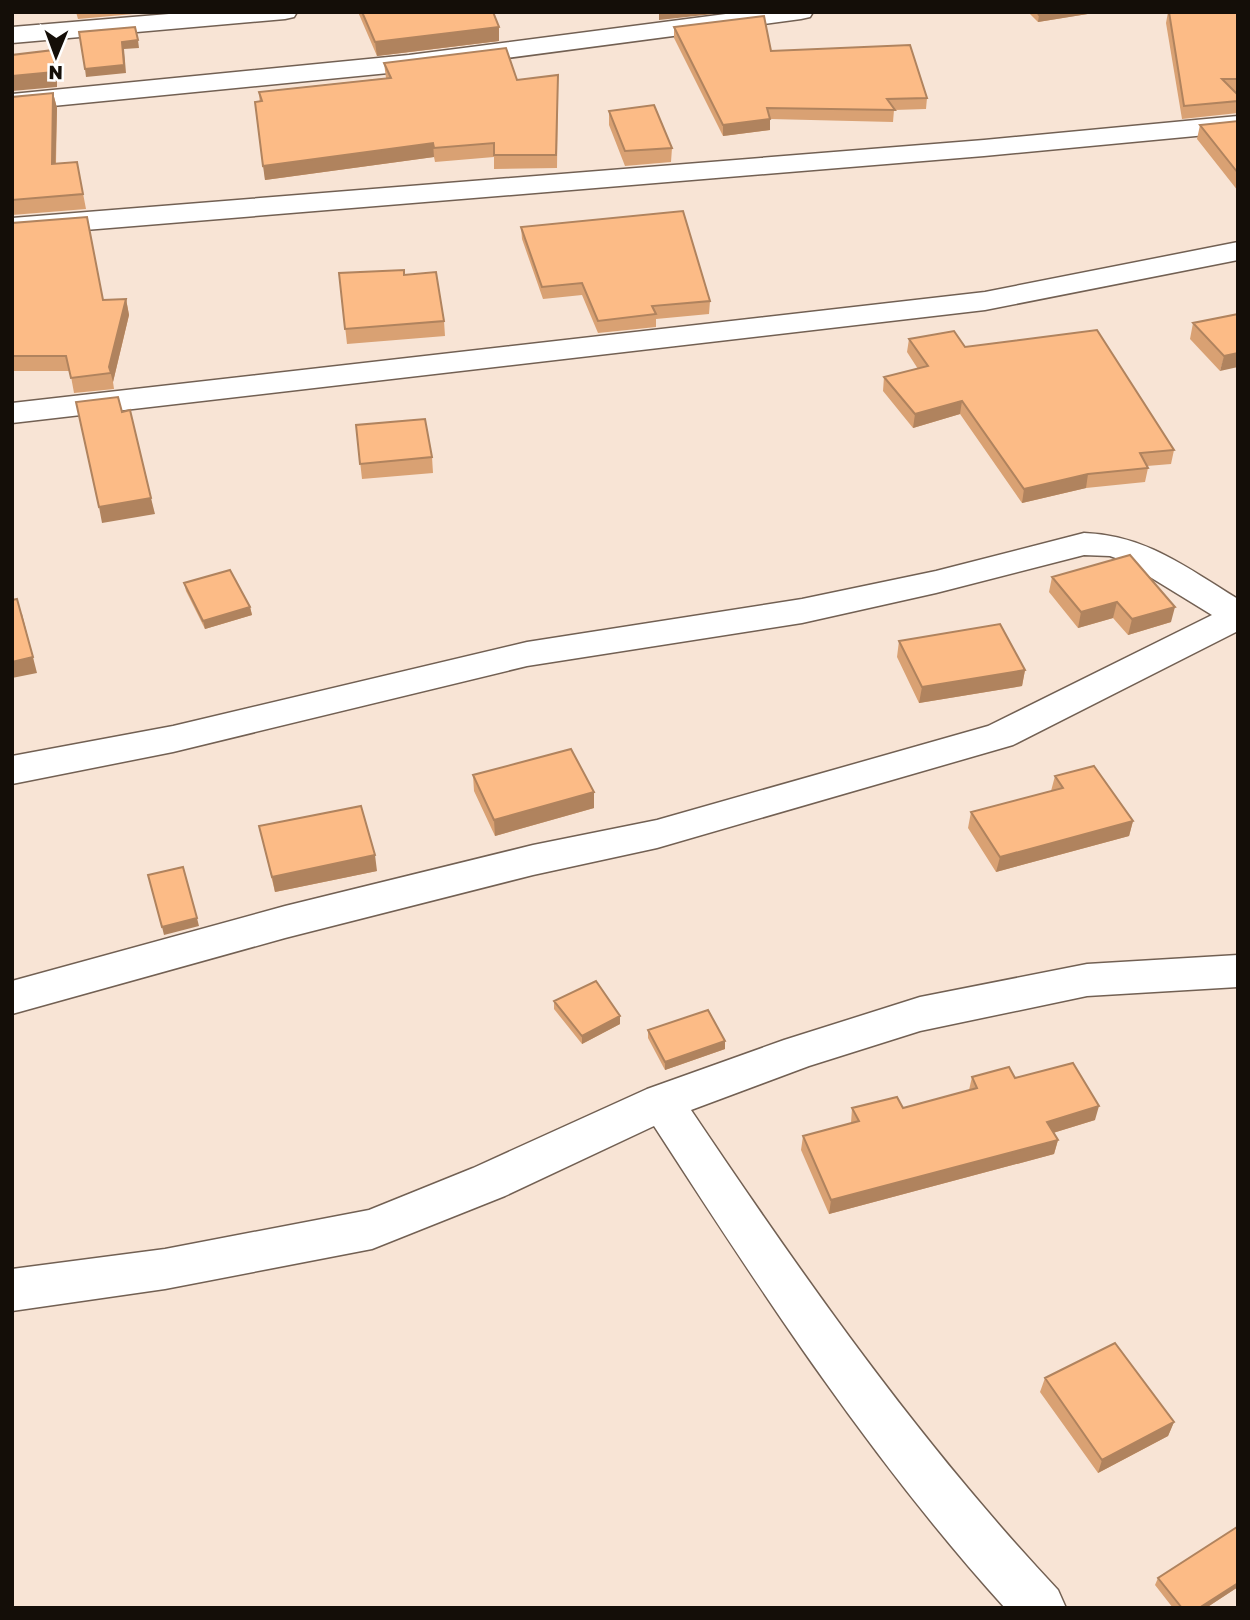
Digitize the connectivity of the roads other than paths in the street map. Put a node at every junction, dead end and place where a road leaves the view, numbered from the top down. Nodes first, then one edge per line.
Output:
1 (285, 12) edge
2 (801, 12) edge
3 (12, 35) edge
4 (12, 102) edge
5 (1238, 124) edge
6 (12, 227) edge
7 (1238, 251) edge
8 (12, 413) edge
9 (1238, 615) edge
10 (12, 770) edge
11 (1238, 971) edge
12 (12, 998) edge
13 (662, 1102) junction
14 (12, 1290) edge
15 (1040, 1608) edge

1 - 3 street
2 - 4 street
5 - 6 street
7 - 8 street
9 - 10 street
9 - 12 street
11 - 13 street
13 - 14 street
13 - 15 street

